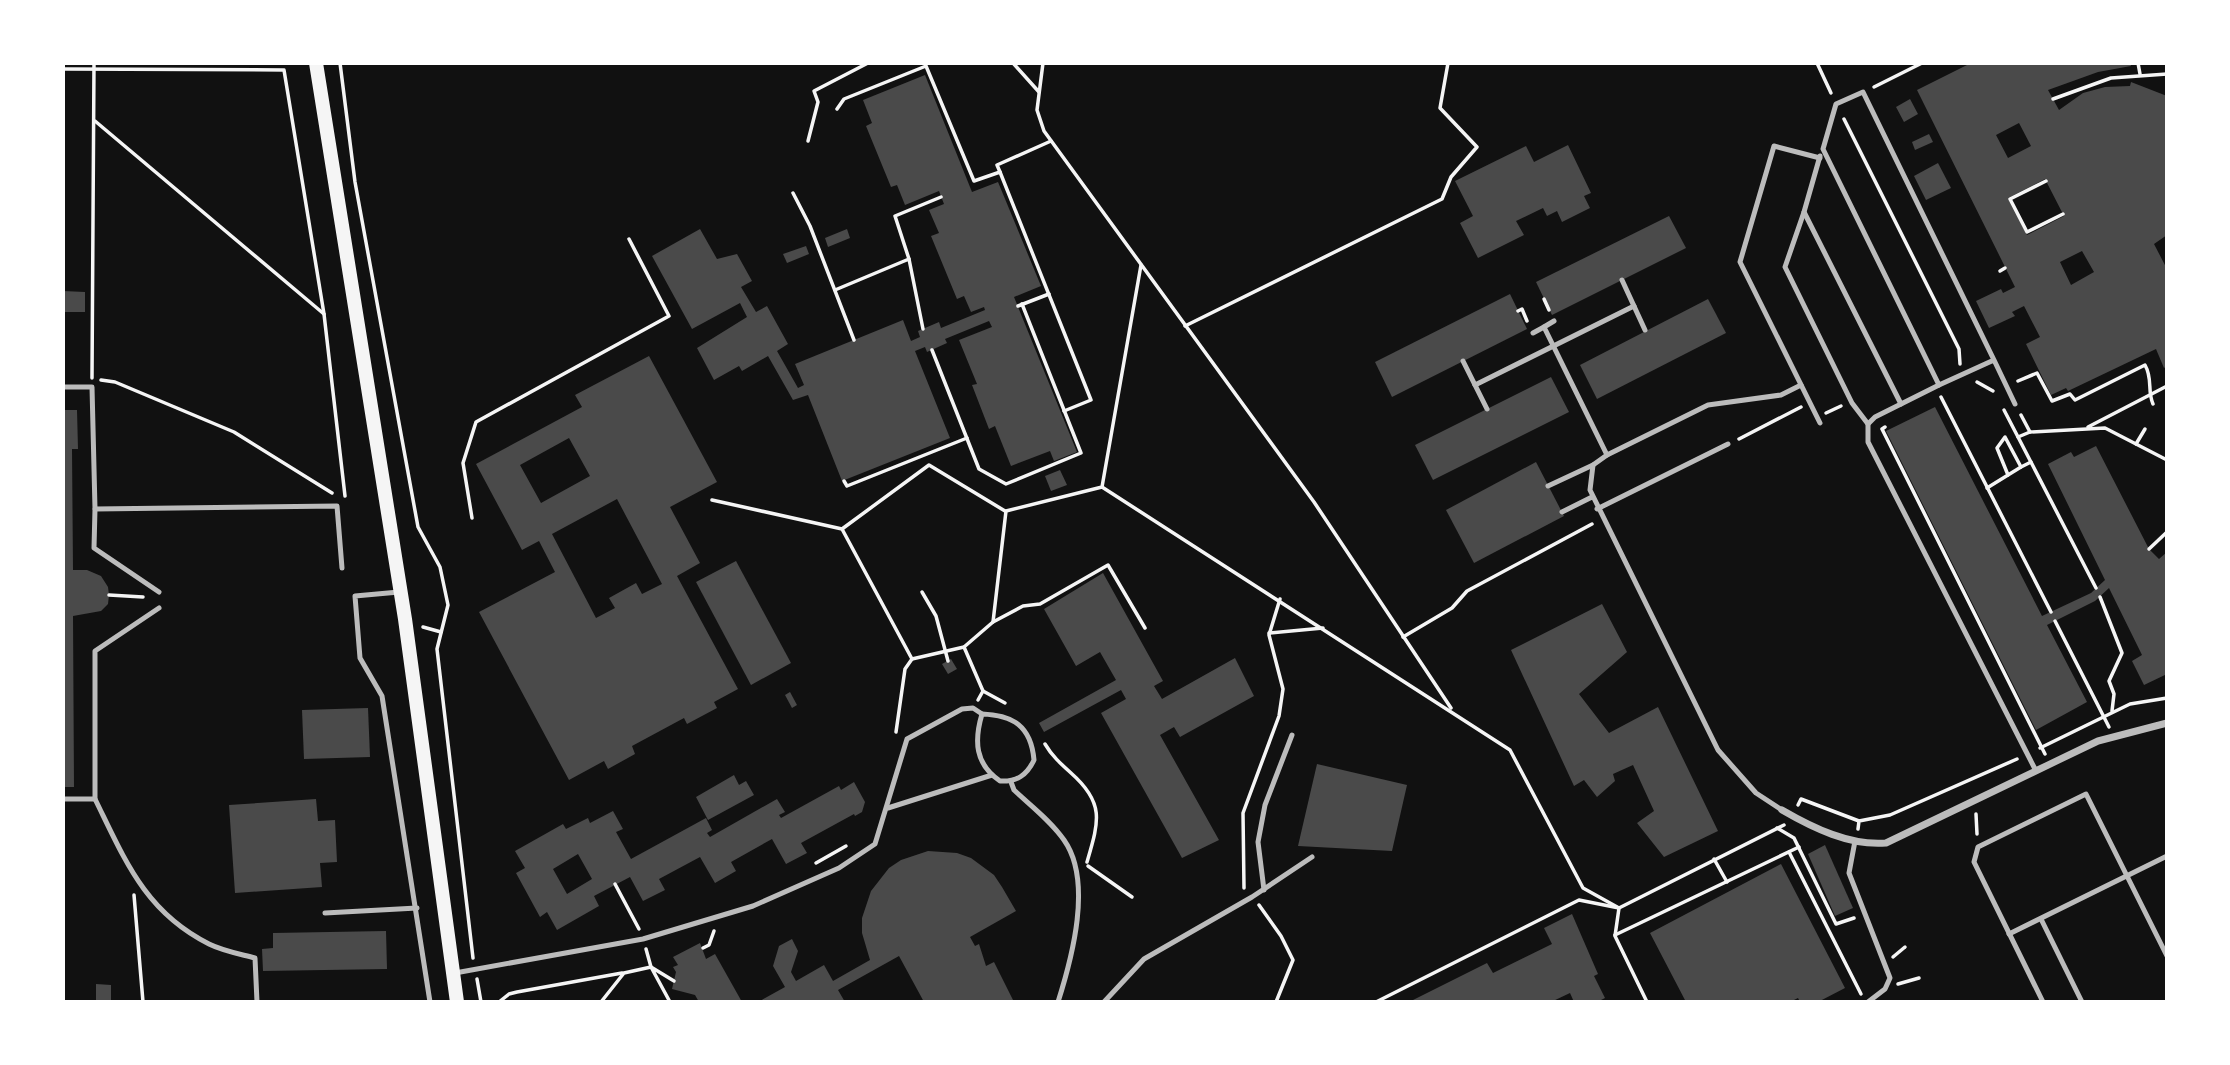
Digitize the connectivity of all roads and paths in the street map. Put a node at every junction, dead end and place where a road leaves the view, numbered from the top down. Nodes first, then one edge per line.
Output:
1 (94, 63) edge
2 (229, 63) edge
3 (316, 63) edge
4 (340, 63) edge
5 (869, 63) edge
6 (1013, 63) edge
7 (1043, 63) edge
8 (1448, 63) edge
9 (1817, 63) edge
10 (1922, 63) edge
11 (2138, 63) edge
12 (63, 69) edge
13 (96, 69) junction
14 (230, 71) junction
15 (2167, 74) edge
16 (2140, 75) junction
17 (1039, 92) junction
18 (1863, 92) junction
19 (2053, 99) dead end
20 (1836, 104) junction
21 (837, 109) dead end
22 (95, 121) junction
23 (808, 141) dead end
24 (1051, 141) junction
25 (1822, 149) junction
26 (1820, 158) junction
27 (1000, 172) junction
28 (974, 181) junction
29 (2046, 181) dead end
30 (969, 184) dead end
31 (793, 193) dead end
32 (941, 197) dead end
33 (1804, 212) junction
34 (2063, 214) dead end
35 (629, 239) dead end
36 (909, 259) junction
37 (1141, 265) junction
38 (2005, 268) dead end
39 (2000, 271) dead end
40 (1622, 280) dead end
41 (835, 290) junction
42 (1049, 294) junction
43 (1634, 306) junction
44 (324, 314) junction
45 (1554, 321) dead end
46 (1185, 326) junction
47 (1544, 327) junction
48 (923, 329) dead end
49 (1645, 330) dead end
50 (1533, 332) dead end
51 (854, 340) dead end
52 (1553, 346) junction
53 (932, 350) dead end
54 (1994, 360) junction
55 (1463, 361) dead end
56 (1965, 373) junction
57 (92, 379) junction
58 (1475, 385) junction
59 (1801, 385) junction
60 (1939, 385) junction
61 (2167, 386) edge
62 (63, 387) edge
63 (92, 387) junction
64 (2006, 387) junction
65 (2149, 395) junction
66 (1941, 397) dead end
67 (1997, 397) dead end
68 (1810, 403) junction
69 (1852, 403) junction
70 (1901, 404) junction
71 (2015, 404) joint
72 (2153, 404) dead end
73 (2002, 407) dead end
74 (1487, 409) dead end
75 (1064, 411) junction
76 (1819, 420) joint
77 (1868, 424) junction
78 (2086, 428) junction
79 (1882, 429) dead end
80 (2145, 429) dead end
81 (2030, 432) junction
82 (2018, 437) junction
83 (967, 438) junction
84 (1728, 444) joint
85 (2136, 444) junction
86 (1607, 455) junction
87 (2167, 460) edge
88 (2031, 462) junction
89 (1593, 465) junction
90 (2021, 467) junction
91 (2008, 475) junction
92 (844, 481) dead end
93 (1548, 486) dead end
94 (1102, 487) junction
95 (1987, 488) junction
96 (1592, 497) junction
97 (712, 500) dead end
98 (95, 509) junction
99 (1597, 509) junction
100 (1006, 511) junction
101 (1562, 512) dead end
102 (472, 518) dead end
103 (1601, 519) junction
104 (842, 529) junction
105 (2167, 532) edge
106 (2149, 549) dead end
107 (342, 568) dead end
108 (2096, 588) dead end
109 (401, 592) junction
110 (922, 592) dead end
111 (159, 593) dead end
112 (109, 596) dead end
113 (130, 596) dead end
114 (2100, 597) dead end
115 (1280, 599) junction
116 (159, 608) dead end
117 (2051, 612) dead end
118 (2055, 621) dead end
119 (993, 622) junction
120 (1145, 628) dead end
121 (1325, 628) junction
122 (1269, 633) junction
123 (1402, 637) junction
124 (964, 646) junction
125 (946, 652) junction
126 (912, 659) junction
127 (948, 660) dead end
128 (982, 691) junction
129 (2167, 698) edge
130 (1006, 704) dead end
131 (973, 708) junction
132 (1452, 710) junction
133 (2112, 711) junction
134 (982, 714) junction
135 (2103, 715) junction
136 (2167, 723) edge
137 (895, 733) dead end
138 (1292, 735) dead end
139 (2113, 735) junction
140 (1043, 738) dead end
141 (2041, 747) junction
142 (2026, 755) junction
143 (2051, 764) junction
144 (2036, 772) junction
145 (992, 775) junction
146 (1011, 782) junction
147 (63, 799) edge
148 (95, 799) junction
149 (888, 808) junction
150 (1782, 810) joint
151 (1793, 817) junction
152 (1859, 821) junction
153 (1777, 828) junction
154 (1855, 841) junction
155 (849, 845) dead end
156 (1799, 847) junction
157 (1788, 852) junction
158 (2167, 856) edge
159 (1312, 857) dead end
160 (1714, 859) junction
161 (1086, 864) junction
162 (805, 869) dead end
163 (132, 876) junction
164 (2127, 876) junction
165 (1078, 882) junction
166 (1727, 883) junction
167 (1264, 890) junction
168 (1132, 897) dead end
169 (1250, 899) junction
170 (417, 908) junction
171 (1619, 908) junction
172 (325, 913) dead end
173 (1864, 914) junction
174 (718, 919) junction
175 (2041, 919) junction
176 (639, 926) dead end
177 (626, 929) dead end
178 (2009, 934) junction
179 (1615, 936) junction
180 (703, 948) dead end
181 (2167, 956) edge
182 (475, 970) junction
183 (453, 973) junction
184 (624, 973) dead end
185 (1919, 978) dead end
186 (674, 981) dead end
187 (1889, 983) junction
188 (143, 1002) edge
189 (257, 1002) edge
190 (430, 1002) edge
191 (457, 1002) edge
192 (481, 1002) edge
193 (499, 1002) edge
194 (670, 1002) edge
195 (1058, 1002) edge
196 (1104, 1002) edge
197 (1276, 1002) edge
198 (1376, 1002) edge
199 (1647, 1002) edge
200 (1866, 1002) edge
201 (2043, 1002) edge
202 (2081, 1002) edge

1 - 13 path
2 - 14 path
3 - 109 main road
4 - 182 path
5 - 23 path
6 - 17 path
7 - 17 path
8 - 46 path
9 - 20 path
10 - 18 path
11 - 16 path
12 - 13 path
13 - 14 path
13 - 22 path
14 - 44 path
15 - 16 path
16 - 19 path
17 - 24 path
18 - 20 lane
18 - 54 lane
20 - 25 lane
20 - 56 path
21 - 28 path
22 - 44 path
22 - 57 path
24 - 27 path
24 - 37 path
25 - 26 lane
25 - 60 lane
26 - 33 lane
26 - 59 lane
27 - 28 path
27 - 42 path
28 - 30 path
29 - 34 path
31 - 41 path
32 - 36 path
33 - 69 lane
33 - 70 lane
35 - 102 path
36 - 41 path
36 - 48 path
37 - 46 path
37 - 94 path
38 - 39 path
40 - 43 lane
41 - 51 path
42 - 75 path
42 - 75 path
43 - 49 lane
43 - 52 lane
44 - 57 path
45 - 47 lane
46 - 123 path
47 - 50 lane
47 - 52 lane
52 - 58 lane
52 - 86 lane
53 - 83 path
54 - 56 lane
54 - 64 lane
55 - 58 lane
56 - 60 lane
56 - 67 path
57 - 63 path
58 - 74 lane
59 - 68 lane
59 - 86 lane
60 - 70 lane
61 - 65 path
62 - 63 lane
63 - 98 lane
64 - 65 path
64 - 71 lane
65 - 72 path
65 - 78 path
66 - 95 path
68 - 76 lane
68 - 84 path
69 - 76 path
69 - 77 lane
70 - 77 lane
71 - 81 path
73 - 82 path
75 - 83 path
77 - 142 lane
78 - 81 path
78 - 85 path
79 - 141 path
80 - 85 path
81 - 82 path
82 - 88 path
83 - 92 path
84 - 99 lane
85 - 87 path
86 - 89 lane
88 - 90 path
88 - 108 path
89 - 93 lane
89 - 96 lane
90 - 91 path
90 - 91 path
91 - 95 path
94 - 100 path
94 - 115 path
95 - 117 path
96 - 99 lane
96 - 101 lane
97 - 104 path
98 - 107 lane
98 - 111 lane
99 - 103 lane
100 - 104 path
100 - 119 path
103 - 123 path
103 - 150 lane
104 - 126 path
105 - 106 path
109 - 170 lane
109 - 183 main road
110 - 125 path
112 - 113 path
114 - 133 path
115 - 121 path
115 - 122 path
116 - 148 lane
118 - 135 path
119 - 120 path
119 - 124 path
121 - 122 path
121 - 132 path
122 - 169 path
123 - 132 path
124 - 125 path
124 - 128 path
125 - 126 path
125 - 127 path
126 - 137 path
128 - 130 path
128 - 131 path
129 - 133 path
131 - 134 lane
131 - 149 lane
132 - 171 path
133 - 135 path
134 - 145 lane
134 - 146 lane
135 - 139 path
135 - 141 path
136 - 139 street
138 - 167 lane
139 - 143 street
140 - 161 path
141 - 142 path
141 - 143 path
142 - 144 lane
142 - 152 path
143 - 144 street
144 - 154 street
145 - 146 lane
145 - 149 lane
146 - 165 lane
147 - 148 lane
148 - 163 lane
149 - 174 lane
150 - 151 street
151 - 152 path
151 - 153 path
151 - 154 street
152 - 154 path
153 - 156 path
153 - 160 path
154 - 173 lane
155 - 162 path
156 - 157 path
156 - 173 path
157 - 166 path
157 - 200 path
158 - 164 lane
159 - 167 lane
160 - 166 path
160 - 171 path
161 - 165 path
161 - 168 path
163 - 188 path
163 - 189 lane
164 - 175 lane
164 - 178 lane
164 - 181 lane
165 - 195 lane
166 - 179 path
167 - 169 lane
169 - 196 lane
169 - 197 path
170 - 172 lane
170 - 190 lane
171 - 179 path
171 - 198 path
173 - 187 lane
174 - 180 path
174 - 182 lane
175 - 178 lane
175 - 202 lane
176 - 177 path
178 - 201 lane
179 - 199 path
182 - 183 lane
182 - 192 path
183 - 191 main road
184 - 193 path
185 - 187 path
186 - 194 path
187 - 200 lane

